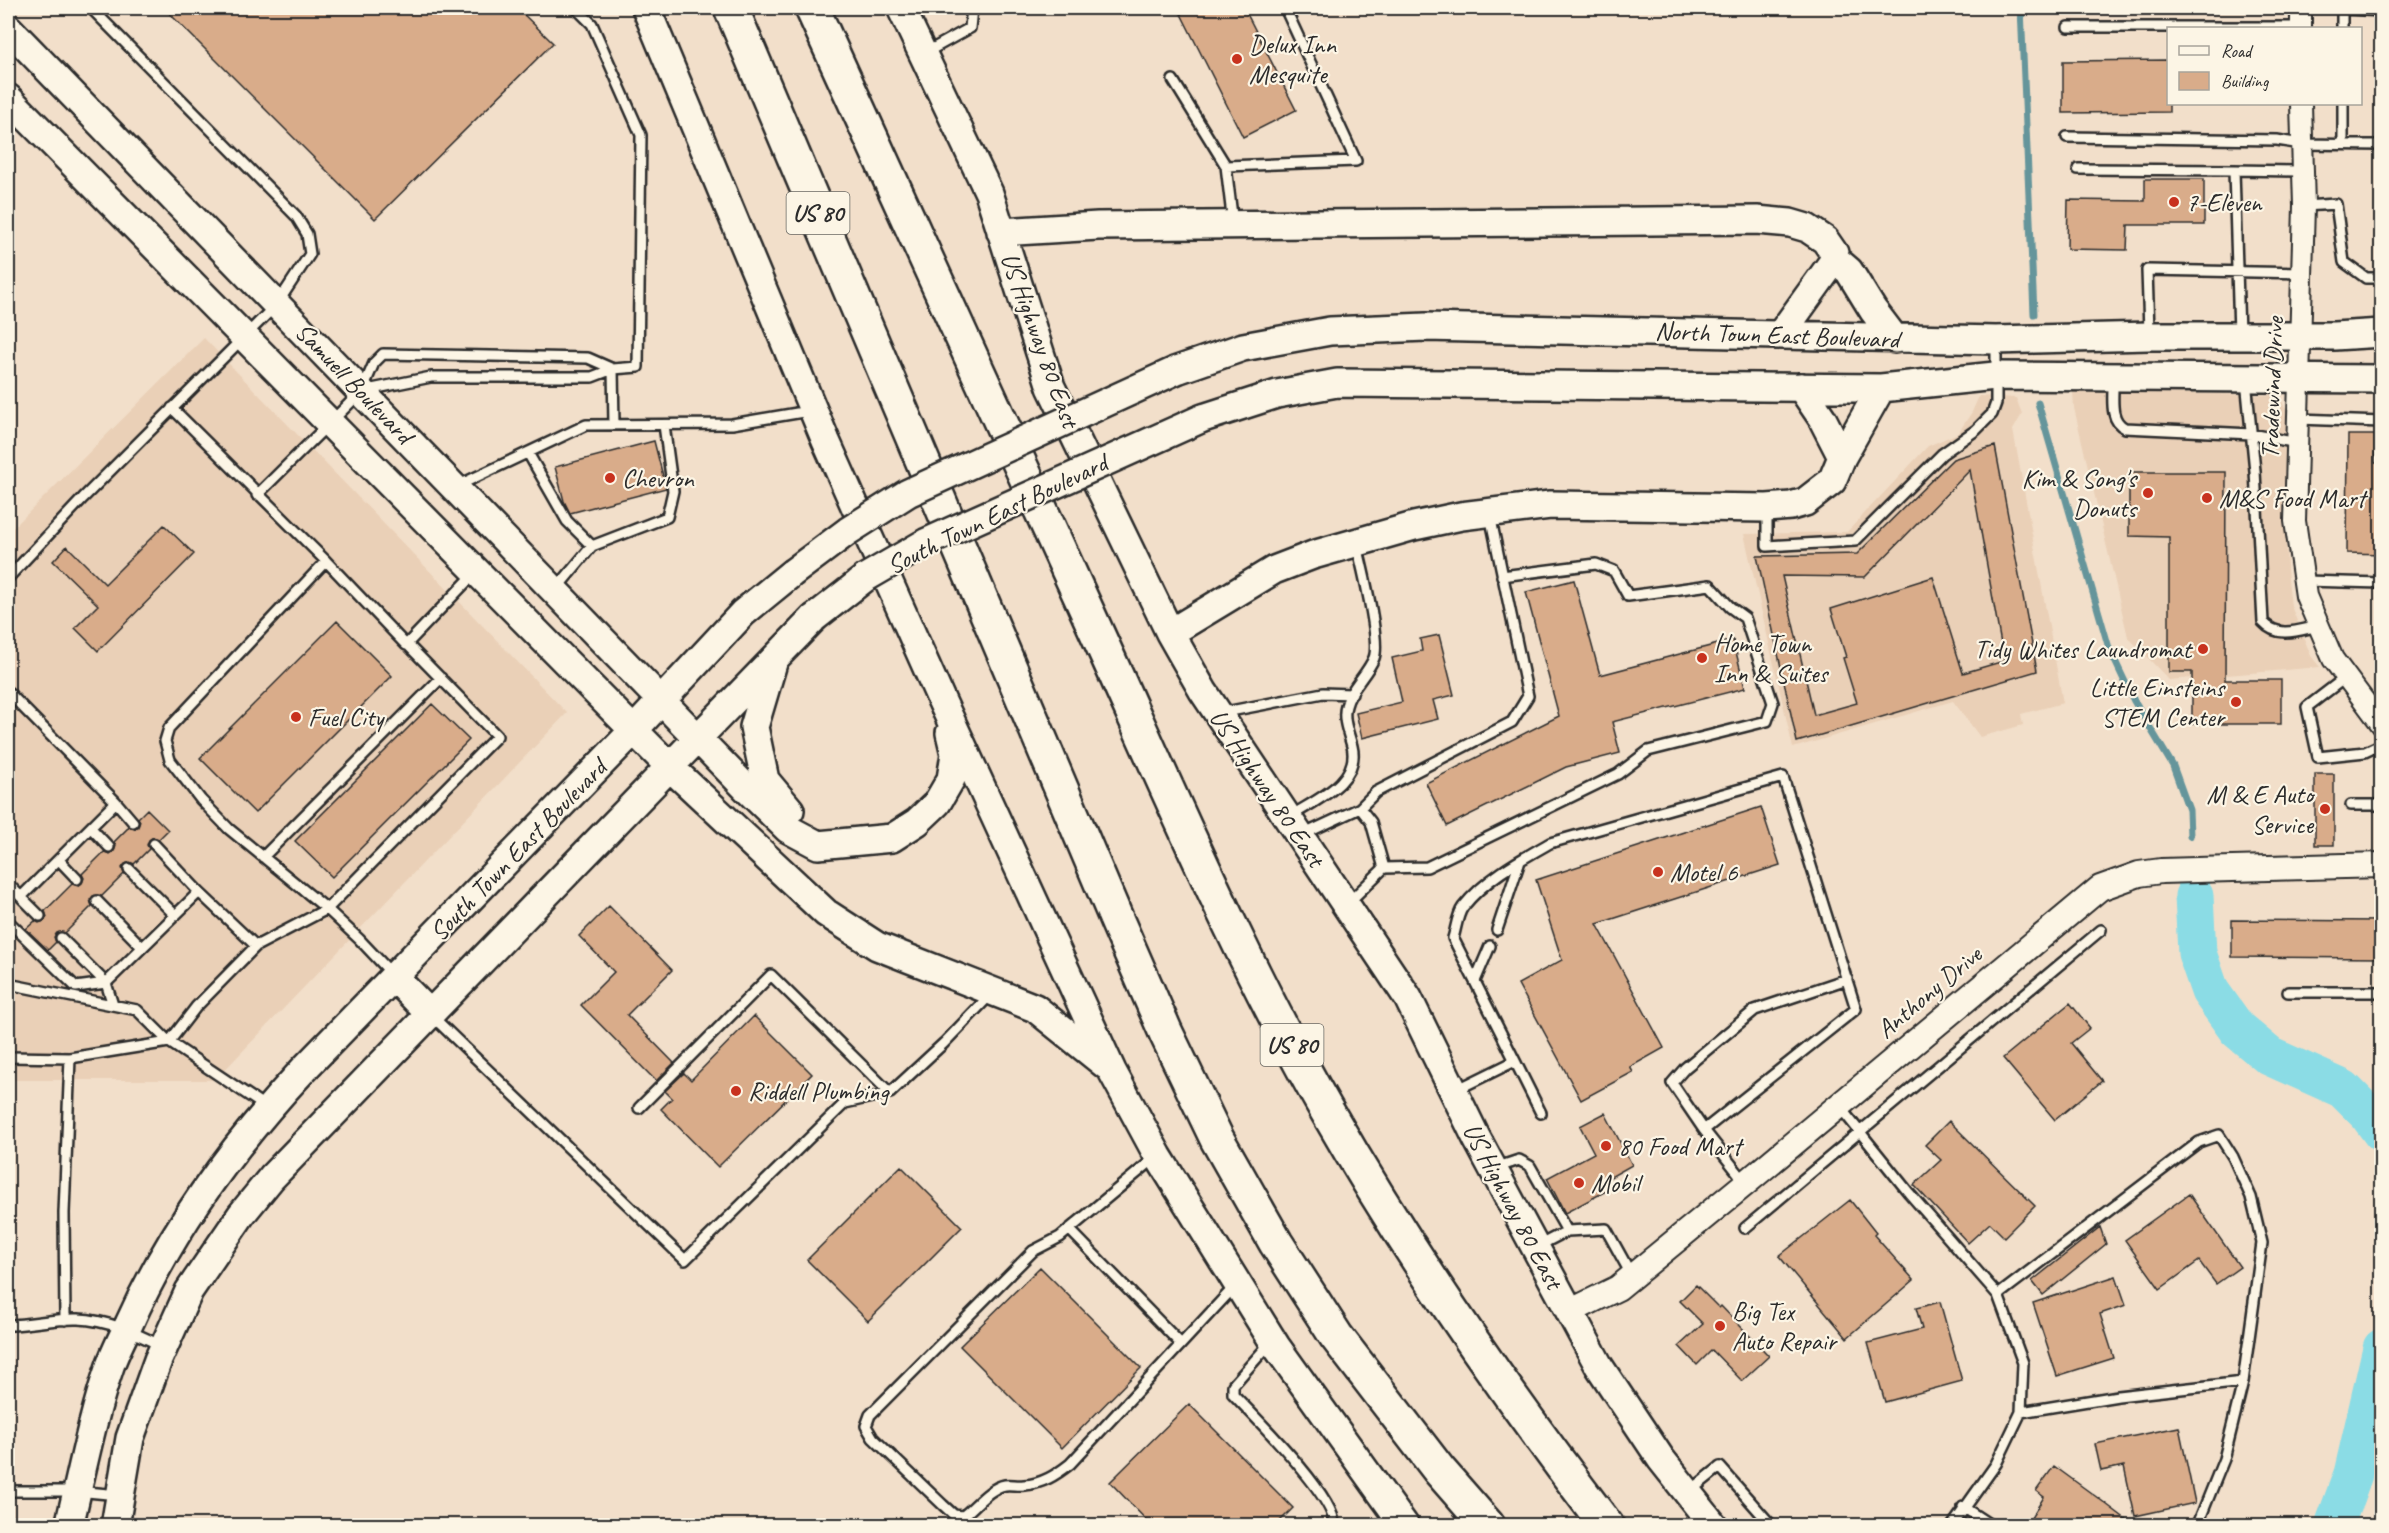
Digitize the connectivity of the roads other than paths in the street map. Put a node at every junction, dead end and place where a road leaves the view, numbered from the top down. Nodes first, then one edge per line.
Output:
1 (91, 8) edge
2 (576, 8) edge
3 (646, 8) edge
4 (731, 8) edge
5 (812, 8) edge
6 (902, 8) edge
7 (972, 8) edge
8 (1285, 8) edge
9 (2342, 8) edge
10 (2382, 10) edge
11 (2301, 21) edge
12 (2068, 27) dead end
13 (2342, 27) edge
14 (8, 28) edge
15 (923, 54) junction
16 (1173, 80) dead end
17 (8, 98) edge
18 (2301, 105) edge
19 (2343, 105) edge
20 (2067, 137) dead end
21 (2301, 144) junction
22 (2343, 144) junction
23 (2382, 145) edge
24 (1226, 166) junction
25 (2078, 169) dead end
26 (2234, 171) junction
27 (2302, 171) junction
28 (2304, 206) junction
29 (1233, 225) junction
30 (1001, 232) junction
31 (1835, 259) junction
32 (2238, 273) junction
33 (2302, 273) junction
34 (2382, 278) edge
35 (276, 304) junction
36 (2382, 333) edge
37 (1781, 334) junction
38 (244, 336) junction
39 (2149, 336) junction
40 (2239, 336) junction
41 (2300, 336) junction
42 (1894, 339) junction
43 (1996, 340) junction
44 (613, 369) junction
45 (1177, 370) joint
46 (1995, 376) junction
47 (2113, 377) junction
48 (2246, 378) junction
49 (2299, 378) junction
50 (2382, 379) edge
51 (1801, 387) junction
52 (1881, 388) junction
53 (362, 392) junction
54 (172, 408) junction
55 (814, 410) junction
56 (1203, 418) joint
57 (2298, 419) junction
58 (2382, 422) edge
59 (330, 423) junction
60 (614, 425) junction
61 (664, 425) junction
62 (2252, 434) junction
63 (2297, 443) junction
64 (528, 453) junction
65 (1842, 457) junction
66 (455, 487) junction
67 (257, 495) junction
68 (1767, 508) junction
69 (1490, 513) junction
70 (1357, 543) junction
71 (592, 546) junction
72 (326, 561) junction
73 (477, 571) junction
74 (1502, 576) junction
75 (8, 578) edge
76 (2304, 581) junction
77 (2382, 583) edge
78 (555, 590) junction
79 (2319, 626) junction
80 (1170, 633) junction
81 (407, 644) junction
82 (775, 658) junction
83 (2346, 677) junction
84 (441, 678) junction
85 (8, 692) edge
86 (1352, 694) junction
87 (940, 697) junction
88 (662, 700) junction
89 (1218, 713) junction
90 (2382, 725) edge
91 (634, 730) junction
92 (699, 739) junction
93 (2382, 744) edge
94 (671, 768) junction
95 (116, 802) junction
96 (2351, 805) dead end
97 (2382, 805) edge
98 (1360, 808) junction
99 (133, 822) dead end
100 (1294, 827) junction
101 (91, 828) junction
102 (845, 841) junction
103 (154, 844) dead end
104 (109, 847) dead end
105 (263, 857) junction
106 (59, 860) junction
107 (1520, 860) junction
108 (2382, 865) edge
109 (1384, 868) junction
110 (129, 869) dead end
111 (77, 879) dead end
112 (8, 884) edge
113 (199, 892) junction
114 (21, 897) junction
115 (97, 901) dead end
116 (1345, 905) junction
117 (327, 909) junction
118 (175, 915) junction
119 (40, 916) dead end
120 (8, 921) edge
121 (1497, 930) dead end
122 (2101, 930) dead end
123 (61, 938) dead end
124 (142, 946) junction
125 (256, 946) junction
126 (1490, 946) dead end
127 (394, 977) junction
128 (1847, 979) junction
129 (1475, 981) junction
130 (106, 982) junction
131 (8, 984) edge
132 (993, 992) junction
133 (2288, 992) dead end
134 (2382, 992) edge
135 (113, 1005) junction
136 (430, 1014) junction
137 (169, 1042) junction
138 (8, 1057) edge
139 (70, 1058) junction
140 (1515, 1061) junction
141 (1112, 1071) junction
142 (1454, 1091) junction
143 (890, 1093) junction
144 (1839, 1105) junction
145 (268, 1108) junction
146 (639, 1108) dead end
147 (1541, 1113) dead end
148 (1704, 1130) junction
149 (1861, 1132) junction
150 (1158, 1156) junction
151 (1493, 1168) junction
152 (1746, 1183) junction
153 (1745, 1228) dead end
154 (1069, 1229) junction
155 (1567, 1231) junction
156 (1535, 1248) junction
157 (1632, 1276) junction
158 (1237, 1284) junction
159 (1998, 1295) junction
160 (1569, 1312) junction
161 (65, 1320) junction
162 (8, 1325) edge
163 (126, 1329) junction
164 (1272, 1340) junction
165 (1181, 1344) junction
166 (164, 1347) junction
167 (2243, 1382) junction
168 (2021, 1412) junction
169 (8, 1491) edge
170 (77, 1491) junction
171 (1687, 1494) junction
172 (120, 1495) junction
173 (1964, 1507) junction
174 (69, 1526) edge
175 (115, 1526) edge
176 (1334, 1526) edge
177 (1405, 1526) edge
178 (1488, 1526) edge
179 (1607, 1526) edge
180 (1714, 1526) edge
181 (1772, 1526) edge
182 (1952, 1526) edge
183 (1992, 1526) edge
184 (2197, 1526) edge

1 - 35 lane
2 - 44 lane
3 - 55 main road
4 - 178 highway, US 80
5 - 179 highway, US 80
6 - 15 main road, US Highway 80 East
7 - 15 lane
8 - 24 lane
9 - 10 lane
9 - 13 lane
11 - 12 lane
14 - 35 main road, Samuell Boulevard
15 - 30 main road, US Highway 80 East
16 - 24 lane
17 - 38 main road, Samuell Boulevard
18 - 21 street, Tradewind Drive
19 - 22 lane
20 - 21 lane
21 - 22 lane
21 - 27 street, Tradewind Drive
22 - 23 lane
24 - 29 lane
25 - 26 lane
26 - 27 lane
26 - 32 lane
27 - 28 street, Tradewind Drive
28 - 33 street, Tradewind Drive
28 - 34 lane
29 - 30 main road
29 - 31 main road
30 - 80 main road, US Highway 80 East
31 - 37 main road
31 - 42 main road
32 - 33 lane
32 - 39 lane
32 - 40 lane
33 - 41 street, Tradewind Drive
35 - 38 lane
35 - 53 main road, Samuell Boulevard
36 - 41 main road, North Town East Boulevard
37 - 42 main road, North Town East Boulevard
37 - 45 main road, North Town East Boulevard
38 - 54 lane
38 - 59 main road, Samuell Boulevard
39 - 40 main road, North Town East Boulevard
39 - 43 main road, North Town East Boulevard
40 - 41 main road, North Town East Boulevard
41 - 49 street, Tradewind Drive
42 - 43 main road, North Town East Boulevard
43 - 46 lane
44 - 53 lane
44 - 53 lane
44 - 60 lane
45 - 88 main road, South Town East Boulevard, bridge
46 - 47 main road, North Town East Boulevard
46 - 52 main road, North Town East Boulevard
46 - 68 lane
47 - 48 main road, North Town East Boulevard
47 - 62 lane
48 - 49 main road, North Town East Boulevard
48 - 62 lane
49 - 50 main road, North Town East Boulevard
49 - 57 street, Tradewind Drive
51 - 52 main road, North Town East Boulevard
51 - 56 main road, North Town East Boulevard
51 - 65 main road
52 - 65 main road
53 - 59 lane
53 - 66 main road, Samuell Boulevard
54 - 67 lane
54 - 75 lane
55 - 61 lane
55 - 87 main road
56 - 82 main road, South Town East Boulevard, bridge
57 - 58 lane
57 - 63 street, Tradewind Drive
59 - 67 lane
59 - 73 main road, Samuell Boulevard
60 - 61 lane
60 - 64 lane
61 - 71 lane
62 - 63 lane
62 - 79 lane
63 - 76 street, Tradewind Drive
64 - 66 lane
64 - 71 lane
65 - 68 main road
66 - 78 main road, Samuell Boulevard
67 - 72 lane
68 - 69 main road
69 - 70 main road
69 - 74 lane
70 - 80 main road
70 - 86 lane
71 - 78 lane
72 - 81 lane
72 - 105 lane
73 - 81 lane
73 - 91 main road, Samuell Boulevard
74 - 98 lane
74 - 109 lane
76 - 77 lane
76 - 79 street, Tradewind Drive
78 - 88 main road, Samuell Boulevard
79 - 83 street, Tradewind Drive
80 - 89 main road, US Highway 80 East
81 - 84 lane
82 - 92 main road, South Town East Boulevard
82 - 102 main road
83 - 90 street, Tradewind Drive
83 - 93 lane
84 - 105 lane
84 - 117 lane
85 - 95 lane
86 - 89 lane
86 - 100 lane
87 - 102 main road, Samuell Boulevard
87 - 141 main road
88 - 91 main road, South Town East Boulevard
88 - 92 main road, Samuell Boulevard
89 - 100 main road, US Highway 80 East
91 - 94 main road, Samuell Boulevard
91 - 127 main road, South Town East Boulevard
92 - 94 main road, South Town East Boulevard
92 - 102 main road, Samuell Boulevard
94 - 132 main road, Samuell Boulevard
94 - 136 main road, South Town East Boulevard
95 - 99 lane
95 - 101 lane
96 - 97 lane
98 - 100 lane
98 - 109 lane
100 - 116 main road, US Highway 80 East
101 - 104 lane
101 - 106 lane
103 - 113 lane
105 - 117 lane
106 - 111 lane
106 - 114 lane
107 - 121 lane
107 - 128 lane
107 - 129 lane
108 - 144 street, Anthony Drive
109 - 116 lane
110 - 118 lane
112 - 114 lane
113 - 118 lane
113 - 125 lane
114 - 119 lane
115 - 124 lane
116 - 142 main road, US Highway 80 East
117 - 125 lane
117 - 127 lane
118 - 124 lane
120 - 130 lane
122 - 149 lane
123 - 130 lane
124 - 130 lane
125 - 137 lane
126 - 129 lane
127 - 136 main road
127 - 145 main road, South Town East Boulevard
128 - 148 lane
128 - 148 lane
129 - 140 lane
130 - 135 lane
131 - 135 lane
132 - 141 main road, Samuell Boulevard
132 - 143 lane
133 - 134 lane
135 - 137 lane
136 - 143 lane
136 - 166 main road, South Town East Boulevard
137 - 139 lane
137 - 145 lane
138 - 139 lane
139 - 161 lane
140 - 142 lane
140 - 147 lane
141 - 150 main road
142 - 151 main road, US Highway 80 East
143 - 146 lane
144 - 149 lane
144 - 152 street, Anthony Drive
145 - 163 main road, South Town East Boulevard
148 - 152 lane
149 - 153 lane
149 - 159 lane
150 - 154 lane
150 - 158 main road
151 - 155 lane
151 - 156 main road, US Highway 80 East
152 - 157 street, Anthony Drive
154 - 165 lane
154 - 165 lane
155 - 156 lane
155 - 157 lane
156 - 160 main road, US Highway 80 East
157 - 160 street, Anthony Drive
158 - 164 main road
158 - 165 lane
159 - 167 lane
159 - 168 lane
160 - 171 main road, US Highway 80 East
161 - 162 lane
161 - 163 lane
163 - 166 lane
163 - 170 main road, South Town East Boulevard
164 - 176 lane
164 - 177 main road
166 - 172 main road, South Town East Boulevard
167 - 168 lane
167 - 184 lane
168 - 173 lane
169 - 170 lane
170 - 172 lane
170 - 174 main road, South Town East Boulevard
171 - 180 main road, US Highway 80 East
171 - 181 lane
172 - 175 main road, South Town East Boulevard
173 - 182 lane
173 - 183 lane

